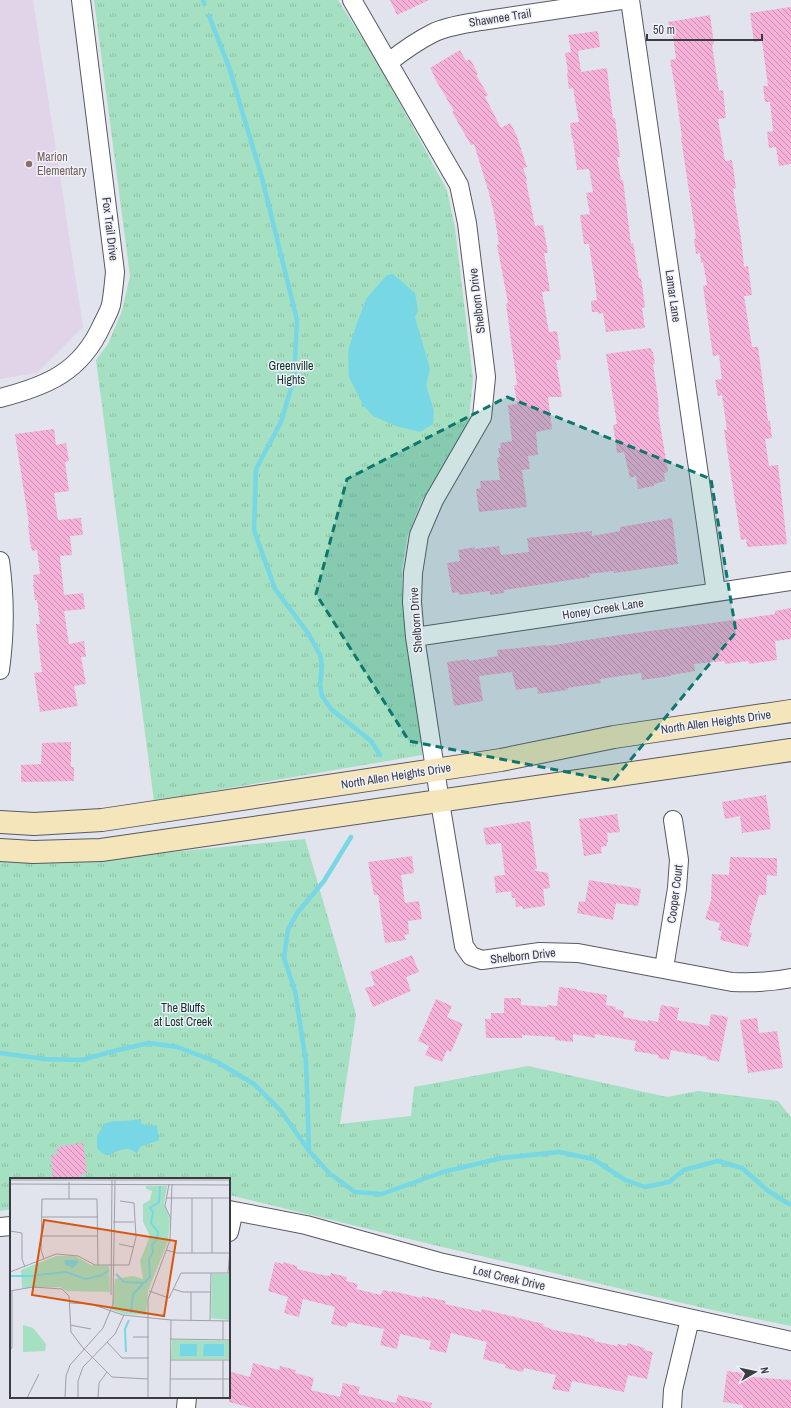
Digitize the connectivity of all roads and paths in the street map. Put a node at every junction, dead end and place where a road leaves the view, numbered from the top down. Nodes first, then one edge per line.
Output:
1 (81, 0) edge
2 (352, 0) edge
3 (621, 0) edge
4 (630, 0) edge
5 (389, 62) junction
6 (0, 398) edge
7 (0, 561) edge
8 (791, 581) edge
9 (716, 592) junction
10 (415, 637) junction
11 (0, 670) edge
12 (791, 711) edge
13 (791, 750) edge
14 (435, 770) junction
15 (440, 802) junction
16 (673, 820) dead end
17 (0, 822) edge
18 (0, 850) edge
19 (664, 968) junction
20 (791, 978) edge
21 (232, 1211) edge
22 (230, 1225) edge
23 (10, 1226) edge
24 (0, 1227) edge
25 (690, 1319) junction
26 (791, 1341) edge
27 (187, 1398) edge
28 (186, 1408) edge
29 (672, 1408) edge

1 - 6 street, Fox Trail Drive
2 - 5 street, Shelborn Drive
3 - 5 street, Shawnee Trail
4 - 9 street, Lamar Lane
5 - 10 street, Shelborn Drive
7 - 11 street
8 - 9 street, Honey Creek Lane
9 - 10 street, Honey Creek Lane
10 - 14 street, Shelborn Drive
12 - 14 main road, North Allen Heights Drive
13 - 15 main road
14 - 15 street, Shelborn Drive
14 - 17 main road, North Allen Heights Drive
15 - 18 main road
15 - 19 street, Shelborn Drive
16 - 19 street, Cooper Court
19 - 20 street, Shelborn Drive
21 - 22 street
21 - 25 street, Lost Creek Drive
23 - 24 street
25 - 26 street, Lost Creek Drive
25 - 29 street
27 - 28 street

